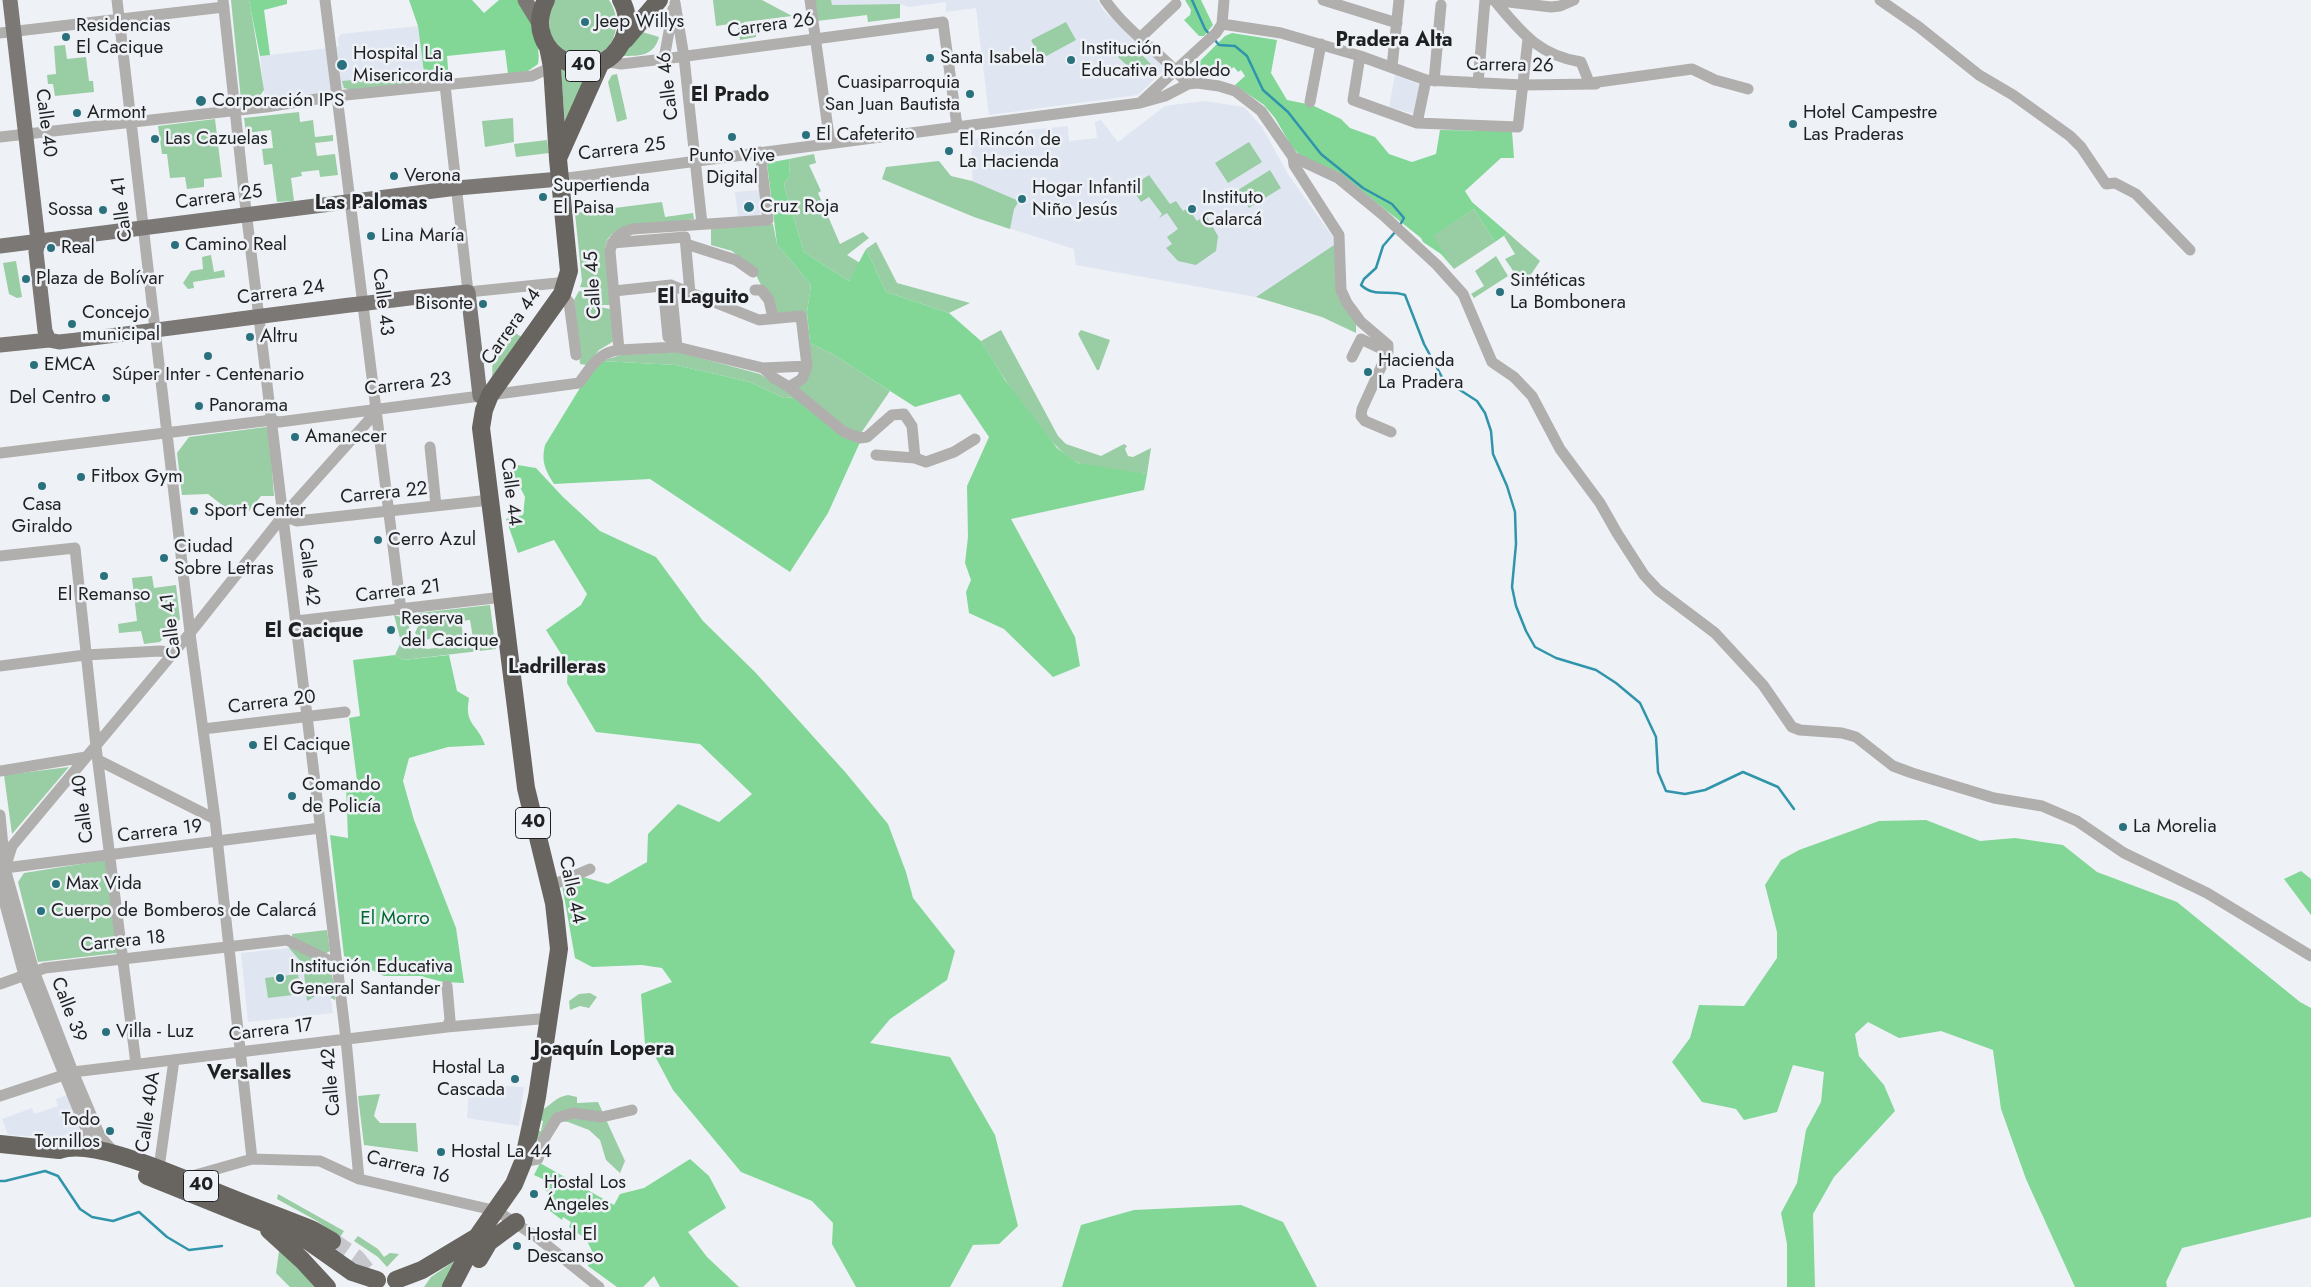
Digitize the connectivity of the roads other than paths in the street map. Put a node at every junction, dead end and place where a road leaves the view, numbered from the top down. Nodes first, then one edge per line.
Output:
1 (10, 0) edge
2 (116, 0) edge
3 (325, 0) edge
4 (525, 0) edge
5 (546, 0) edge
6 (621, 0) edge
7 (810, 0) edge
8 (1105, 0) edge
9 (1224, 0) edge
10 (1323, 0) edge
11 (1399, 0) edge
12 (1490, 0) edge
13 (1574, 0) edge
14 (1880, 0) edge
15 (670, 1) edge
16 (224, 4) edge
17 (1176, 4) dead end
18 (1441, 6) dead end
19 (119, 19) junction
20 (539, 23) junction
21 (1397, 23) junction
22 (1219, 29) junction
23 (7, 32) edge
24 (1141, 37) junction
25 (814, 38) junction
26 (1528, 40) junction
27 (1321, 44) junction
28 (620, 46) junction
29 (548, 47) junction
30 (684, 56) junction
31 (1360, 56) junction
32 (664, 59) junction
33 (602, 62) junction
34 (552, 67) junction
35 (1392, 68) junction
36 (1176, 70) junction
37 (1430, 81) junction
38 (1478, 83) junction
39 (1188, 84) junction
40 (1596, 84) junction
41 (445, 85) junction
42 (1523, 85) junction
43 (1748, 89) dead end
44 (336, 96) junction
45 (1310, 102) dead end
46 (1140, 103) junction
47 (236, 110) junction
48 (130, 122) junction
49 (1417, 123) junction
50 (957, 126) junction
51 (26, 133) junction
52 (0, 137) edge
53 (830, 143) junction
54 (760, 152) junction
55 (1293, 157) junction
56 (558, 159) junction
57 (695, 161) junction
58 (560, 179) junction
59 (456, 188) junction
60 (351, 201) junction
61 (247, 214) junction
62 (702, 224) junction
63 (142, 228) junction
64 (38, 241) junction
65 (685, 241) junction
66 (612, 243) junction
67 (0, 246) edge
68 (2190, 250) dead end
69 (753, 272) dead end
70 (667, 286) junction
71 (564, 288) junction
72 (755, 290) dead end
73 (614, 291) junction
74 (468, 292) junction
75 (690, 293) junction
76 (364, 302) junction
77 (259, 316) junction
78 (772, 318) junction
79 (155, 330) junction
80 (50, 340) junction
81 (0, 345) edge
82 (674, 347) junction
83 (619, 350) junction
84 (1388, 352) junction
85 (576, 355) dead end
86 (1352, 357) dead end
87 (807, 366) junction
88 (763, 368) junction
89 (789, 387) junction
90 (485, 395) junction
91 (378, 410) junction
92 (272, 420) junction
93 (167, 432) junction
94 (1391, 432) dead end
95 (975, 439) dead end
96 (430, 447) dead end
97 (0, 453) edge
98 (876, 454) dead end
99 (916, 458) junction
100 (490, 500) junction
101 (436, 506) junction
102 (389, 511) junction
103 (283, 516) junction
104 (0, 556) edge
105 (503, 597) junction
106 (401, 610) junction
107 (296, 621) junction
108 (190, 633) junction
109 (173, 653) junction
110 (85, 655) junction
111 (0, 666) edge
112 (345, 712) dead end
113 (308, 716) junction
114 (203, 730) junction
115 (96, 746) junction
116 (86, 757) junction
117 (98, 760) junction
118 (0, 771) edge
119 (0, 815) edge
120 (215, 819) junction
121 (320, 828) junction
122 (218, 842) junction
123 (110, 856) junction
124 (5, 868) junction
125 (590, 869) dead end
126 (550, 886) junction
127 (5, 896) edge
128 (229, 948) junction
129 (2311, 956) edge
130 (122, 959) junction
131 (336, 964) junction
132 (29, 973) junction
133 (0, 984) edge
134 (446, 986) dead end
135 (550, 1018) junction
136 (447, 1027) junction
137 (346, 1039) junction
138 (242, 1052) junction
139 (174, 1060) junction
140 (136, 1064) junction
141 (68, 1073) junction
142 (0, 1096) edge
143 (632, 1110) dead end
144 (0, 1144) edge
145 (78, 1148) junction
146 (59, 1150) junction
147 (118, 1155) junction
148 (252, 1159) junction
149 (524, 1162) junction
150 (157, 1173) junction
151 (185, 1178) junction
152 (359, 1179) junction
153 (497, 1211) junction
154 (259, 1222) junction
155 (516, 1222) junction
156 (477, 1237) junction
157 (332, 1241) tunnel mouth
158 (479, 1258) junction
159 (422, 1270) junction
160 (354, 1279) edge
161 (372, 1283) edge
162 (400, 1284) edge
163 (327, 1287) edge
164 (415, 1287) edge
165 (451, 1287) edge
166 (465, 1287) edge
167 (599, 1287) edge

1 - 23 main road, Calle 40
2 - 19 street, Calle 41
3 - 44 street, Calle 43
4 - 20 main road, 40
5 - 20 highway
6 - 28 highway, 40
7 - 25 street
8 - 24 street
9 - 22 street
10 - 21 street
11 - 21 street
12 - 13 street
12 - 26 street
12 - 38 street
14 - 68 street
15 - 28 highway, 40
15 - 30 street, Calle 46
15 - 32 street, Calle 46
16 - 19 street
16 - 47 street, Calle 42
17 - 24 street
18 - 37 street
19 - 23 street
19 - 48 street, Calle 41
20 - 29 highway, 40
21 - 35 street
22 - 27 street, Carrera 26
22 - 36 street
23 - 51 main road, Calle 40
24 - 36 street
25 - 30 street, Carrera 26
25 - 50 street, Carrera 26
25 - 53 street
26 - 40 street
26 - 42 street
27 - 31 street, Carrera 26
27 - 45 street
28 - 33 highway, 40
29 - 33 highway, 40
29 - 34 highway, Calle 45 / 40
30 - 32 street, Carrera 26
30 - 57 street, Calle 46
31 - 35 street, Carrera 26
31 - 49 street
32 - 33 street, Carrera 26
33 - 56 highway, Calle 45 / 40
34 - 41 street
34 - 56 highway, Calle 45 / 40
35 - 37 street, Carrera 26
36 - 39 street
36 - 46 street
37 - 38 street, Carrera 26
37 - 49 street
38 - 42 street, Carrera 26
39 - 46 street, Carrera 25
39 - 55 street
40 - 42 street, Carrera 26
40 - 43 street, Carrera 26
41 - 44 street
41 - 59 street, Calle 44
42 - 49 street
44 - 47 street
44 - 60 street, Calle 43
46 - 50 street, Carrera 25
47 - 48 street
47 - 61 street, Calle 42
48 - 51 street
48 - 63 street, Calle 41
50 - 53 street, Carrera 25
51 - 52 street
51 - 64 main road, Calle 40
53 - 54 street, Carrera 25
54 - 57 street, Carrera 25
54 - 62 street
55 - 84 street
55 - 129 street
56 - 58 highway, Calle 45 / 40
57 - 58 street, Carrera 25
57 - 62 street, Calle 46
58 - 59 main road, Carrera 25
58 - 71 highway, Calle 45 / 40
59 - 60 main road, Carrera 25
59 - 74 street, Calle 44
60 - 61 main road, Carrera 25
60 - 76 street, Calle 43
61 - 63 main road, Carrera 25
61 - 77 street, Calle 42
62 - 66 street, Calle 45
63 - 64 main road, Carrera 25
63 - 79 street, Calle 41
64 - 67 main road, Carrera 25
64 - 80 main road, Calle 40
65 - 66 street
65 - 69 street
65 - 75 street
66 - 73 street, Calle 45
70 - 73 street
70 - 75 street
70 - 82 street
71 - 74 street, Carrera 24
71 - 85 street, Calle 45
71 - 90 highway, Carrera 44 / 40
72 - 78 street
73 - 83 street, Calle 45
74 - 76 main road, Carrera 24
74 - 90 main road, Calle 44
75 - 78 street
76 - 77 main road, Carrera 24
76 - 91 street, Calle 43
77 - 79 main road, Carrera 24
77 - 92 street, Calle 42
78 - 87 street
79 - 80 main road, Carrera 24
79 - 93 street, Calle 41
80 - 81 main road, Carrera 24
82 - 83 street, Carrera 23
82 - 88 street, Carrera 23
83 - 90 street, Carrera 23
84 - 86 street
84 - 94 street
87 - 88 street, Carrera 23
87 - 89 street
88 - 89 street
89 - 99 street
90 - 91 street, Carrera 23
90 - 100 highway, Calle 44 / 40
91 - 92 street, Carrera 23
91 - 102 street, Calle 43
91 - 103 street
92 - 93 street, Carrera 23
92 - 103 street, Calle 42
93 - 97 street, Carrera 23
93 - 108 street, Calle 41
95 - 99 street
96 - 101 street
98 - 99 street
100 - 101 street, Carrera 22
100 - 105 highway, Calle 44 / 40
101 - 102 street, Carrera 22
102 - 103 street, Carrera 22
102 - 106 street, Calle 43
103 - 107 street, Calle 42
103 - 108 street
104 - 110 street, Calle 40
105 - 106 street, Carrera 21
105 - 126 highway, Calle 44 / 40
106 - 107 street, Carrera 21
107 - 113 street, Calle 42
108 - 109 street
108 - 114 street, Calle 41
109 - 110 street
109 - 115 street
110 - 111 street
110 - 115 street, Calle 40
112 - 113 street, Carrera 20
113 - 114 street, Carrera 20
113 - 121 street, Calle 42
114 - 120 street, Calle 41
115 - 116 street
115 - 117 street, Calle 40
116 - 118 street
116 - 124 street
117 - 120 street
117 - 123 street, Calle 40
119 - 124 street, Calle 39
120 - 122 street, Calle 41
121 - 122 street, Carrera 19
121 - 131 street, Calle 42
122 - 123 street, Carrera 19
122 - 128 street, Calle 41
123 - 124 street, Carrera 19
123 - 130 street, Calle 40
124 - 127 street, Calle 39
125 - 126 street
126 - 135 highway, Calle 44 / 40
127 - 132 street, Calle 39
128 - 130 street, Carrera 18
128 - 131 street, Carrera 18
128 - 138 street, Calle 41
130 - 132 street, Carrera 18
130 - 140 street, Calle 40
131 - 137 street, Calle 42
132 - 133 street, Carrera 18
132 - 141 street, Calle 39
134 - 136 street
135 - 136 street, Carrera 17
135 - 149 highway, Calle 44 / 40
136 - 137 street, Carrera 17
137 - 138 street, Carrera 17
137 - 152 street, Calle 42
138 - 139 street, Carrera 17
138 - 148 street, Calle 41
139 - 140 street, Carrera 17
139 - 150 street, Calle 40A
140 - 141 street, Carrera 17
141 - 142 street, Carrera 17
141 - 145 street, Calle 39
141 - 147 street, Calle 39
143 - 149 street
144 - 146 highway, 40
145 - 146 highway, 40
145 - 147 highway, 40
146 - 150 highway, 40
147 - 150 highway
148 - 151 street, Carrera 16
148 - 152 street, Carrera 16
149 - 153 highway, Calle 44 / 40
150 - 151 highway, 40
150 - 154 highway, 40
151 - 157 highway, 40
152 - 153 street, Carrera 16
153 - 155 street, Carrera 16
153 - 156 highway, Calle 44 / 40
154 - 160 highway, 40
154 - 163 highway
155 - 158 highway
155 - 167 street, Carrera 16
156 - 158 highway
156 - 159 highway, 40
156 - 165 highway, Calle 44 / 40
158 - 166 highway
159 - 162 highway
159 - 164 highway
160 - 161 highway, 40
161 - 162 highway

